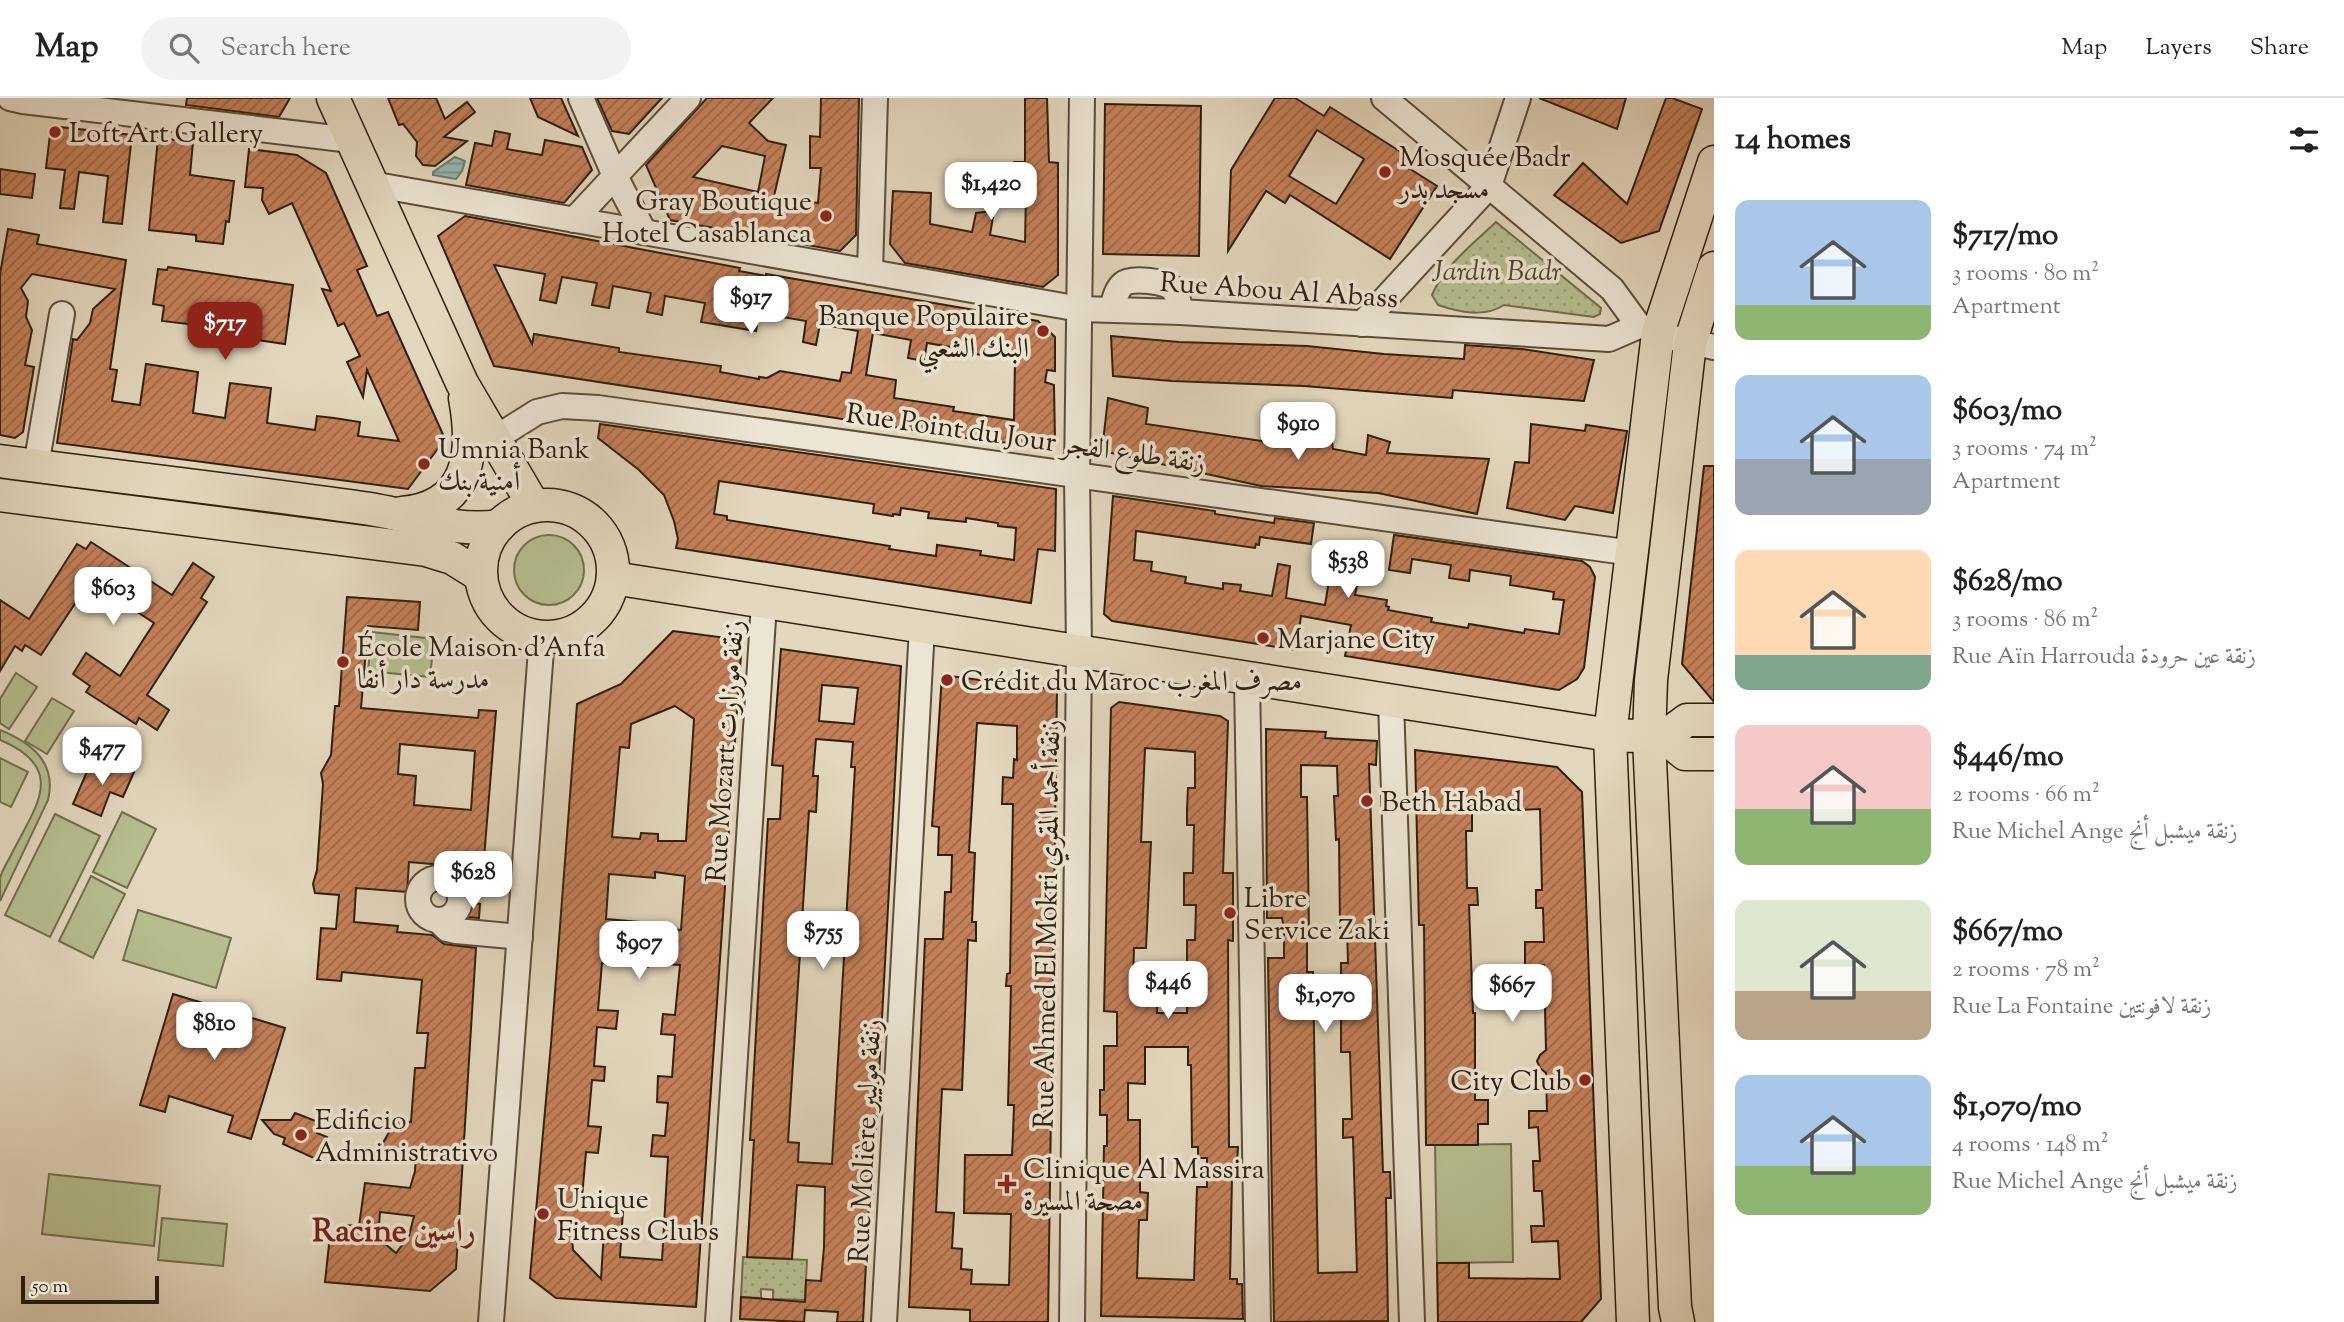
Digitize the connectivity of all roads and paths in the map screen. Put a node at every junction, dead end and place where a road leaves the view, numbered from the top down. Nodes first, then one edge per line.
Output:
1 (333, 98) edge
2 (581, 98) edge
3 (688, 98) edge
4 (876, 98) edge
5 (1082, 98) edge
6 (1384, 98) edge
7 (1518, 98) edge
8 (19, 99) edge
9 (351, 140) junction
10 (1714, 162) edge
11 (615, 176) junction
12 (371, 184) junction
13 (1489, 186) junction
14 (574, 220) junction
15 (644, 232) junction
16 (1714, 268) edge
17 (870, 272) junction
18 (1080, 309) junction
19 (62, 314) dead end
20 (1362, 324) junction
21 (1648, 330) junction
22 (1702, 345) edge
23 (462, 383) junction
24 (494, 439) junction
25 (0, 461) edge
26 (36, 466) junction
27 (1077, 474) junction
28 (0, 495) edge
29 (534, 506) junction
30 (399, 514) junction
31 (499, 526) junction
32 (1632, 553) junction
33 (481, 576) junction
34 (613, 578) junction
35 (764, 603) junction
36 (922, 627) junction
37 (542, 636) junction
38 (1079, 652) junction
39 (1247, 679) junction
40 (1391, 702) junction
41 (1714, 720) edge
42 (1638, 737) junction
43 (1714, 754) edge
44 (438, 920) dead end
45 (520, 937) junction
46 (491, 1322) edge
47 (718, 1322) edge
48 (884, 1322) edge
49 (1072, 1322) edge
50 (1258, 1322) edge
51 (1412, 1322) edge
52 (1633, 1322) edge
53 (1678, 1322) edge

1 - 9 main road
2 - 11 street
3 - 11 street
4 - 17 street
5 - 18 street, Rue Ahmed El Mokri زنقة أحمد المقري
6 - 13 street
7 - 13 street
8 - 9 street
9 - 12 main road
10 - 21 main road
11 - 14 street
11 - 15 street
12 - 14 street, Rue Abou Al Abass
12 - 23 main road
13 - 20 street
13 - 21 street
14 - 15 street, Rue Abou Al Abass
15 - 17 street, Rue Abou Al Abass
16 - 22 main road
17 - 18 street, Rue Abou Al Abass
18 - 20 street, Rue Abou Al Abass
18 - 27 street, Rue Ahmed El Mokri زنقة أحمد المقري
19 - 26 street
20 - 21 street, Rue Abou Al Abass
21 - 22 street
21 - 32 main road
22 - 42 main road
23 - 24 main road
23 - 30 main road
24 - 27 street, Rue Point du Jour زنقة طلوع الفجر
24 - 29 main road
25 - 26 main road
26 - 30 main road
27 - 32 street, Rue Point du Jour زنقة طلوع الفجر
27 - 38 street, Rue Ahmed El Mokri زنقة أحمد المقري
28 - 33 main road
29 - 31 main road
29 - 34 main road
30 - 31 main road
31 - 33 main road
32 - 42 main road
33 - 37 main road
34 - 35 main road
34 - 37 main road
35 - 36 main road
35 - 47 street, Rue Mozart زنقة موزارت
36 - 38 main road
36 - 48 street, Rue Molière زنقة موليير
37 - 45 street
38 - 39 main road
38 - 49 street, Rue Ahmed El Mokri زنقة أحمد المقري
39 - 40 main road
39 - 50 street
40 - 42 main road
40 - 51 street
41 - 42 main road
42 - 43 main road
42 - 52 main road
42 - 53 main road
44 - 45 street
45 - 46 street

